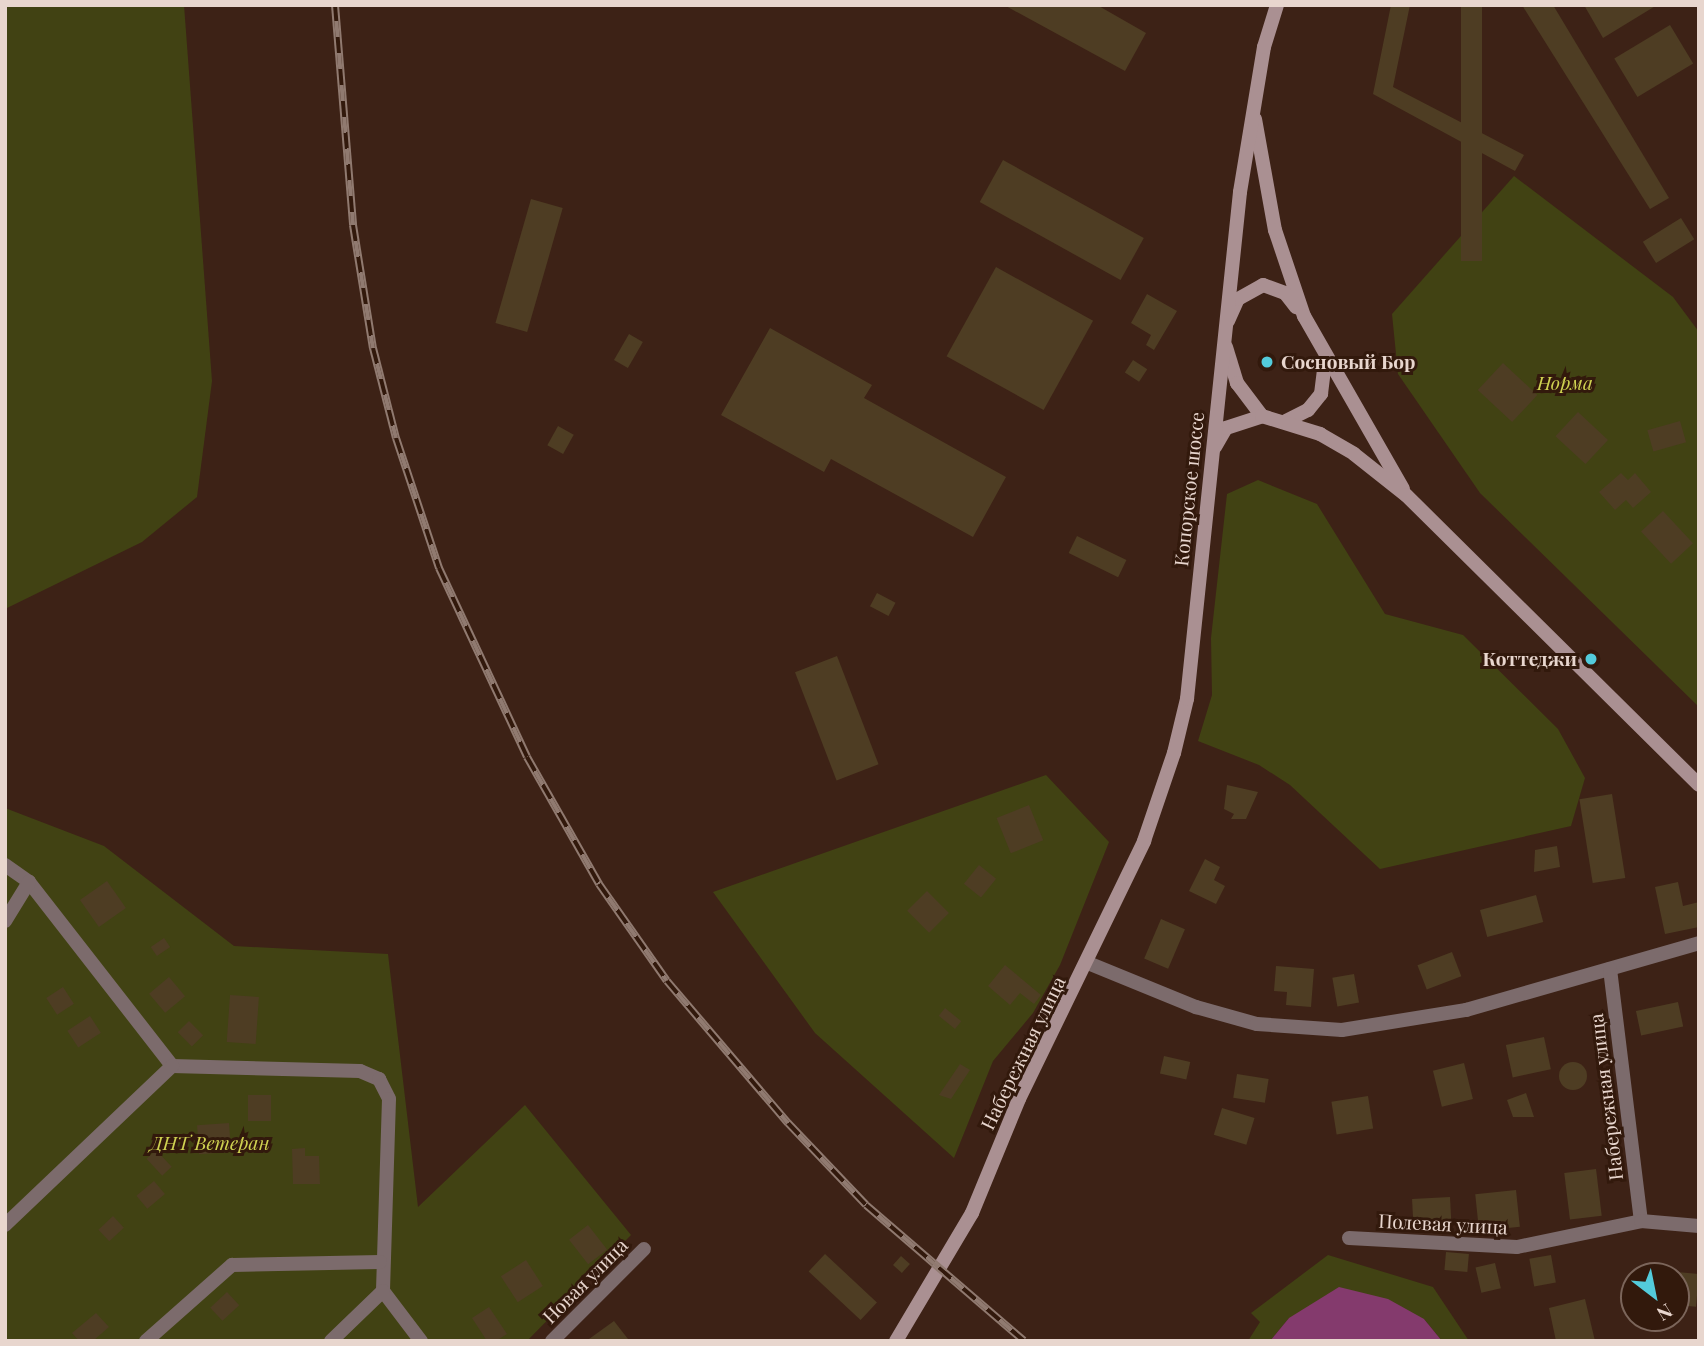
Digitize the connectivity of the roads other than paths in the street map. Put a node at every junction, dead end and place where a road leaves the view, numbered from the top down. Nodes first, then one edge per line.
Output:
1 (1276, 5) edge
2 (1253, 104) junction
3 (1304, 316) junction
4 (1223, 331) junction
5 (1325, 359) junction
6 (1262, 416) junction
7 (1286, 421) junction
8 (1213, 452) junction
9 (1406, 495) junction
10 (1699, 785) edge
11 (5, 864) edge
12 (29, 882) junction
13 (5, 921) edge
14 (1699, 943) edge
15 (1088, 962) junction
16 (1610, 969) junction
17 (172, 1066) junction
18 (1640, 1221) junction
19 (5, 1225) edge
20 (1699, 1226) edge
21 (1349, 1238) dead end
22 (645, 1249) dead end
23 (380, 1262) junction
24 (383, 1291) junction
25 (146, 1341) edge
26 (331, 1341) edge
27 (421, 1341) edge
28 (552, 1341) edge
29 (896, 1341) edge

1 - 2 main road, Копорское шоссе
2 - 3 main road
2 - 4 main road, Копорское шоссе
3 - 4 main road
3 - 5 main road
4 - 6 main road
4 - 8 main road, Копорское шоссе
5 - 7 main road
5 - 9 main road
6 - 7 main road
6 - 8 main road
7 - 9 main road
8 - 15 main road, Копорское шоссе
9 - 10 main road
11 - 12 street
12 - 13 street
12 - 17 street
14 - 16 street, Набережная улица
15 - 16 street, Набережная улица
15 - 29 main road, Набережная улица
16 - 18 street, Набережная улица
17 - 19 street
17 - 23 street
18 - 20 street, Полевая улица
18 - 21 street, Полевая улица
22 - 28 street, Новая улица
23 - 24 street
23 - 25 street
24 - 26 street
24 - 27 street

